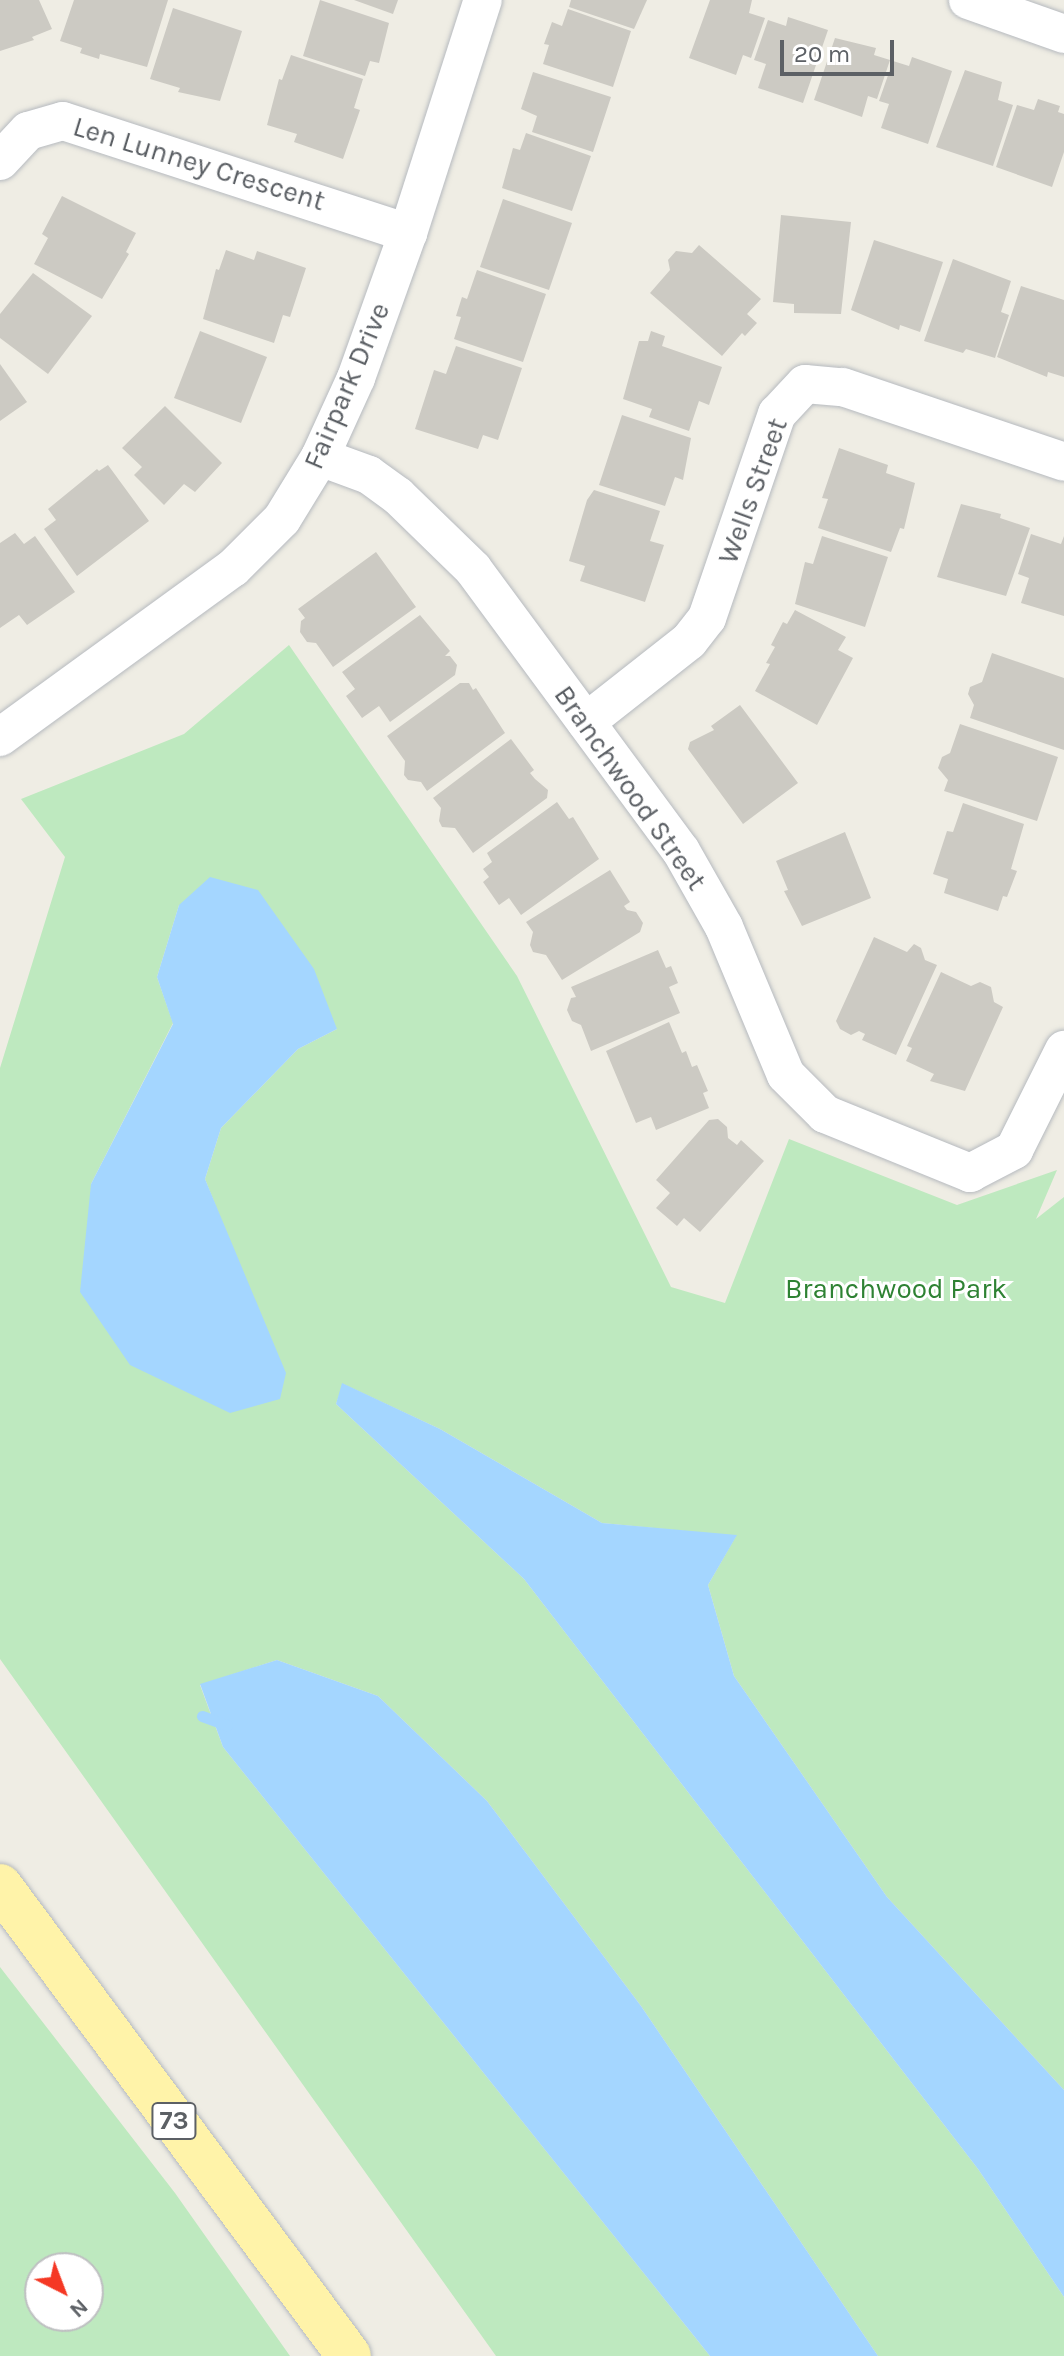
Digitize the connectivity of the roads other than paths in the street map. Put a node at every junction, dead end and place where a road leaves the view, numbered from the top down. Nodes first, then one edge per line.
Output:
1 (483, 0) edge
2 (968, 0) edge
3 (1064, 34) edge
4 (0, 161) edge
5 (408, 233) junction
6 (320, 457) junction
7 (1064, 462) edge
8 (586, 722) junction
9 (0, 737) edge
10 (1064, 1050) edge
11 (0, 1886) edge
12 (349, 2356) edge

1 - 5 street, Fairpark Drive
2 - 3 street
4 - 5 street, Len Lunney Crescent
5 - 6 street, Fairpark Drive
6 - 8 street, Branchwood Street
6 - 9 street, Fairpark Drive
7 - 8 street, Wells Street
8 - 10 street, Branchwood Street
11 - 12 main road, 73

